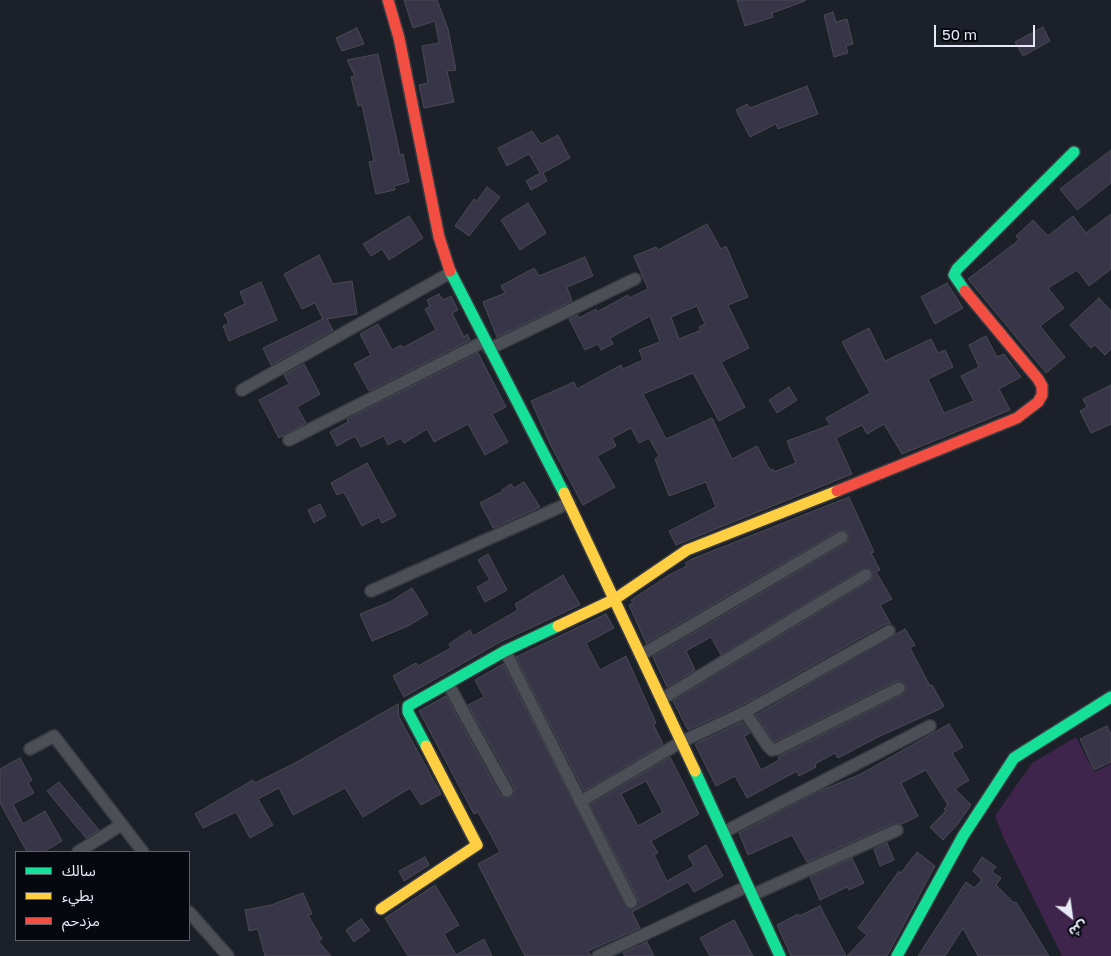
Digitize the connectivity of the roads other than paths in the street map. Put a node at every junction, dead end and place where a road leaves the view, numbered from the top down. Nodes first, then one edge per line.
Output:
1 (388, 0) edge
2 (1074, 152) dead end
3 (450, 273) junction
4 (635, 279) dead end
5 (487, 345) junction
6 (242, 390) dead end
7 (289, 440) dead end
8 (569, 504) junction
9 (842, 537) dead end
10 (866, 575) dead end
11 (371, 591) dead end
12 (616, 599) junction
13 (889, 631) dead end
14 (505, 651) junction
15 (641, 655) junction
16 (448, 684) junction
17 (899, 688) dead end
18 (1111, 697) edge
19 (662, 699) junction
20 (745, 712) junction
21 (930, 726) dead end
22 (682, 742) junction
23 (30, 750) dead end
24 (507, 792) dead end
25 (580, 802) junction
26 (121, 825) junction
27 (897, 830) dead end
28 (724, 832) junction
29 (80, 851) edge
30 (142, 851) edge
31 (750, 890) junction
32 (630, 902) dead end
33 (382, 909) dead end
34 (190, 913) edge
35 (228, 956) edge
36 (598, 956) edge
37 (780, 956) edge
38 (897, 956) edge

1 - 3 street
2 - 12 street
3 - 5 street
3 - 6 street
4 - 5 street
5 - 7 street
5 - 8 street
8 - 11 street
8 - 12 street
9 - 15 street
10 - 19 street
12 - 14 street
12 - 15 street
13 - 20 street
14 - 16 street
14 - 25 street
15 - 19 street
16 - 24 street
16 - 33 street
17 - 20 street
18 - 38 street
19 - 22 street
20 - 22 street
21 - 28 street
22 - 25 street
22 - 28 street
23 - 26 street
25 - 32 street
26 - 29 street
26 - 30 street
27 - 31 street
28 - 31 street
31 - 36 street
31 - 37 street
34 - 35 street

